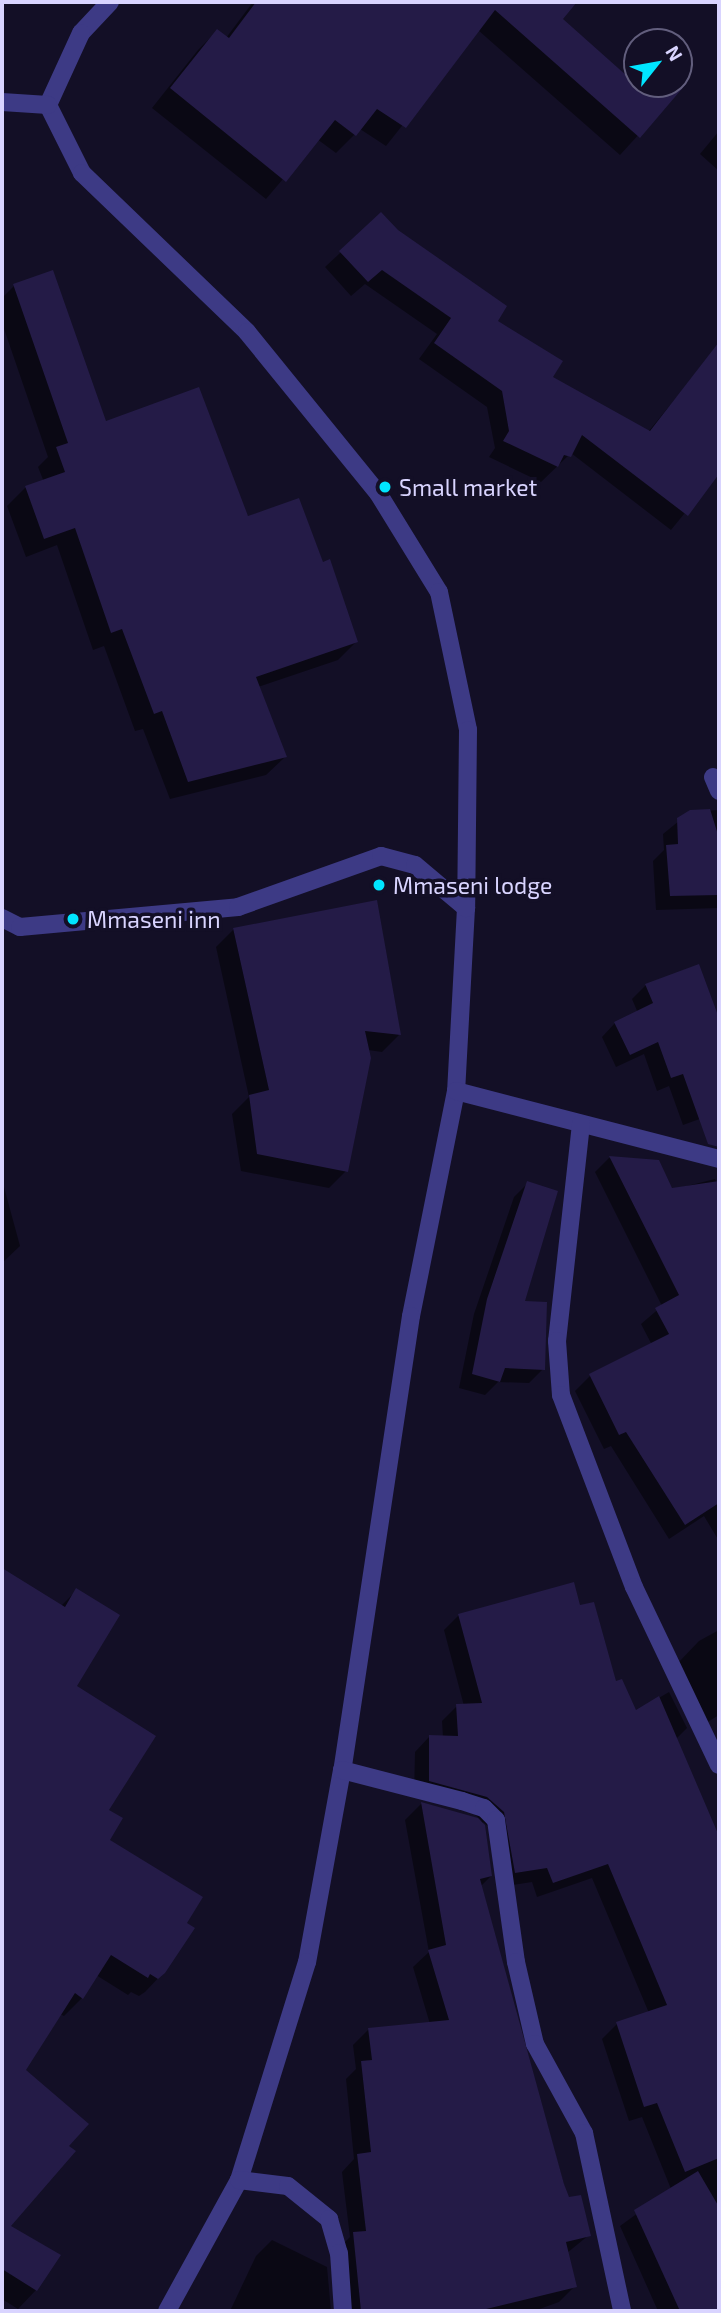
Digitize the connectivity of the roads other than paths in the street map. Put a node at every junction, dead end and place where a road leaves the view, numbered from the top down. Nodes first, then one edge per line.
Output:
1 (110, 2) edge
2 (2, 102) edge
3 (48, 105) junction
4 (466, 908) junction
5 (2, 918) edge
6 (456, 1091) junction
7 (581, 1124) junction
8 (719, 1159) edge
9 (719, 1765) edge
10 (342, 1770) junction
11 (239, 2180) junction
12 (167, 2311) edge
13 (344, 2311) edge
14 (622, 2311) edge

1 - 3 street
2 - 3 street
3 - 4 street
4 - 5 street
4 - 6 street
6 - 7 street
6 - 10 street
7 - 8 street
7 - 9 street
10 - 11 street
10 - 14 street
11 - 12 street
11 - 13 street

